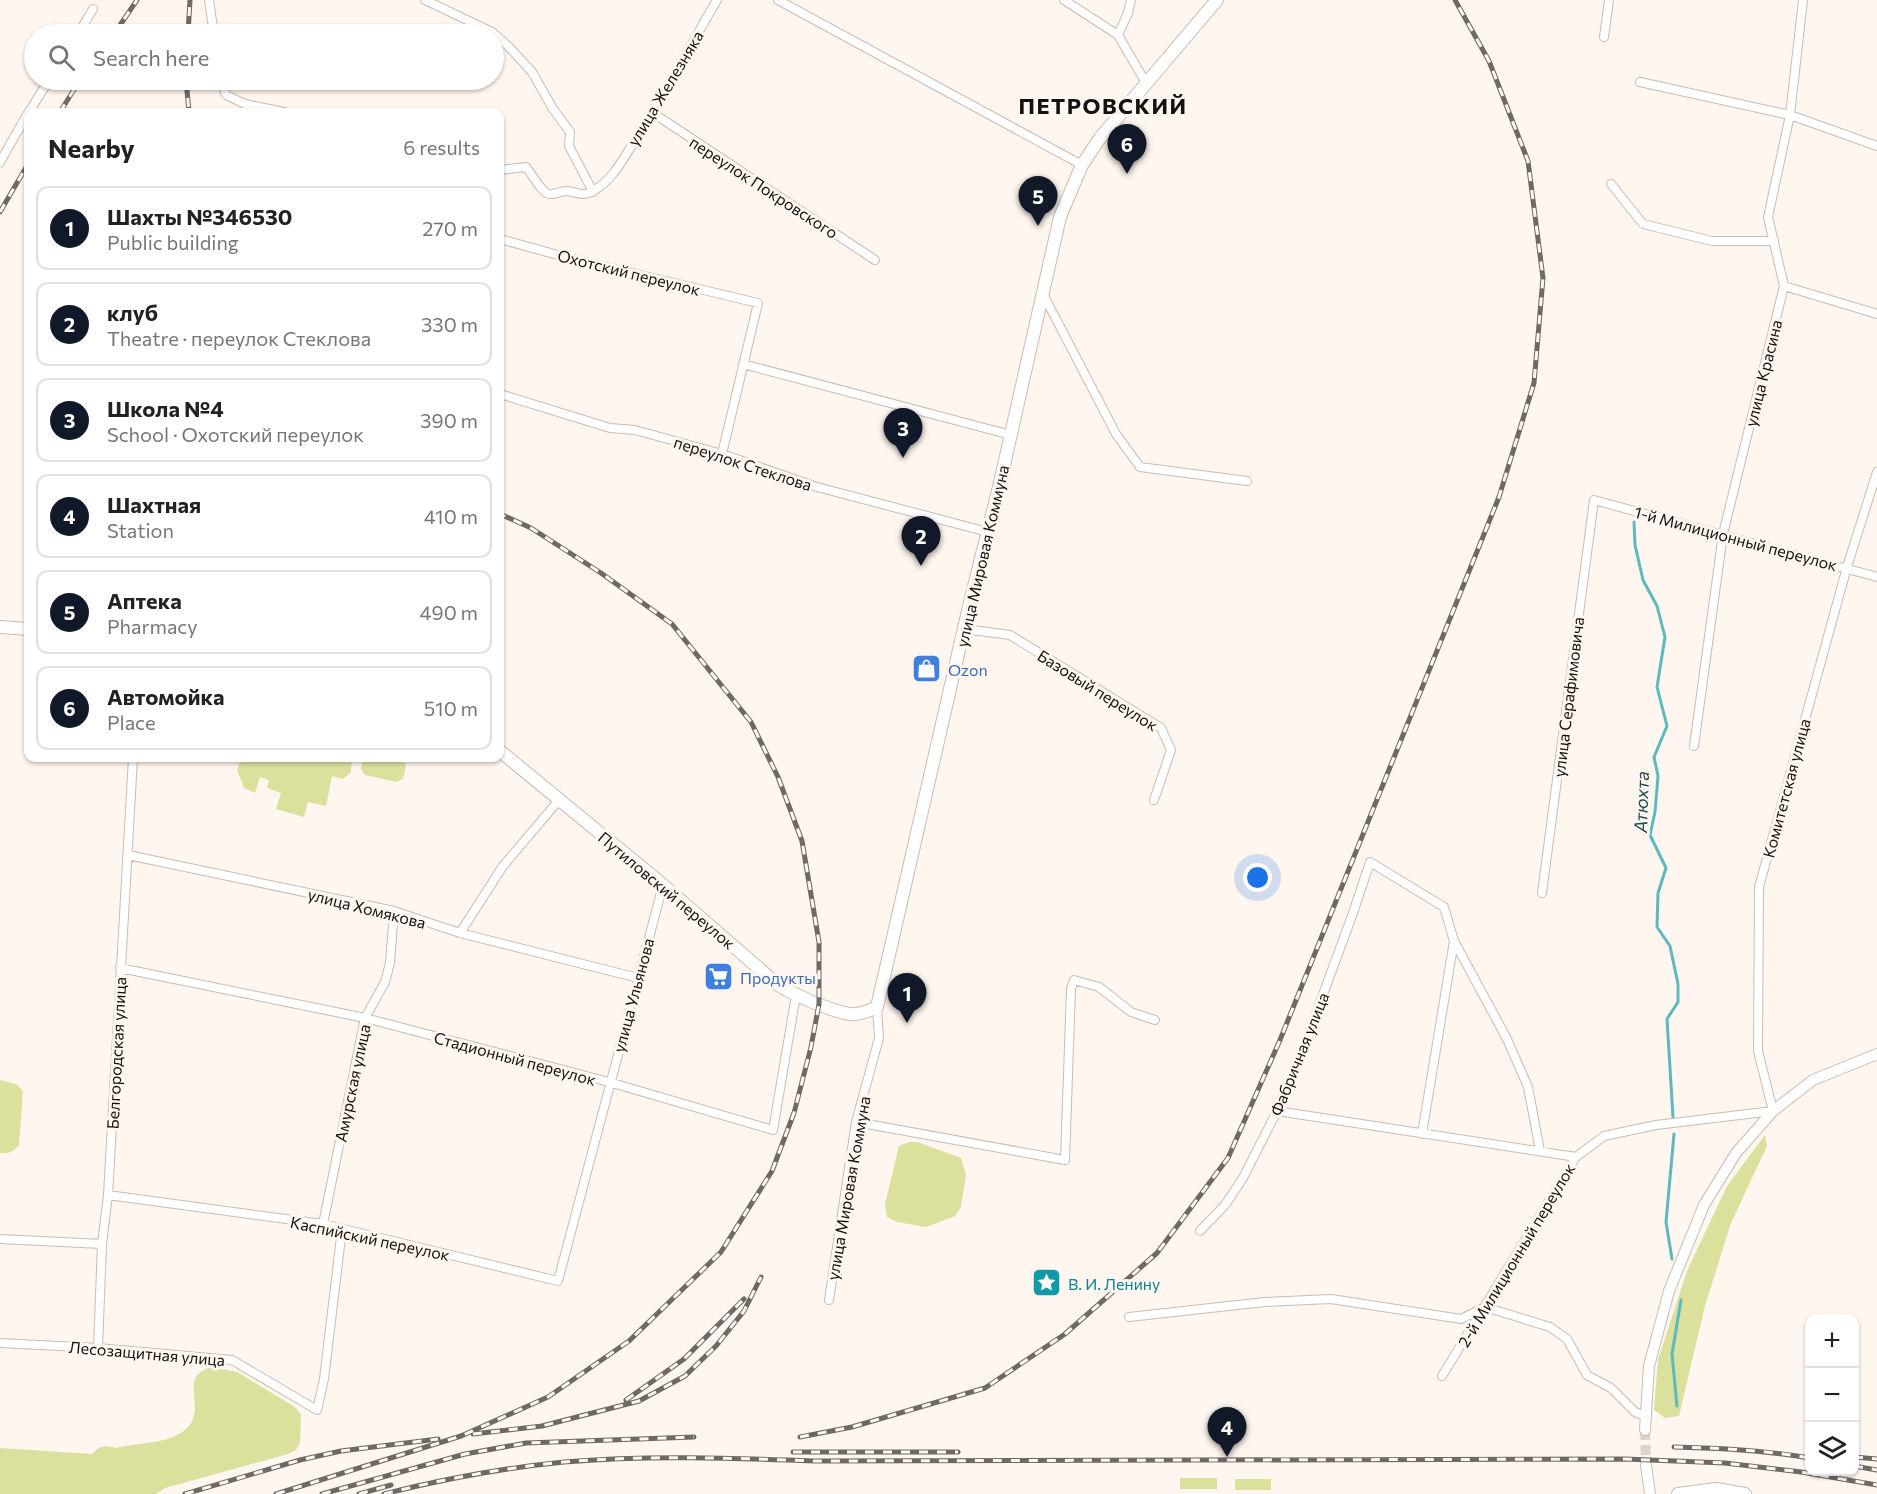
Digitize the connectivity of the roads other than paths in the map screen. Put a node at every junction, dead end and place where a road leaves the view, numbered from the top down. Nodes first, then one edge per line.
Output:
1 (208, 0) edge
2 (425, 0) edge
3 (717, 0) edge
4 (778, 0) edge
5 (1064, 0) edge
6 (1131, 0) edge
7 (1217, 0) edge
8 (1609, 0) edge
9 (1803, 0) edge
10 (93, 9) dead end
11 (84, 24) edge
12 (212, 24) edge
13 (475, 24) edge
14 (1118, 35) junction
15 (1605, 37) dead end
16 (504, 42) edge
17 (1640, 82) dead end
18 (1146, 83) junction
19 (43, 90) edge
20 (224, 90) edge
21 (32, 108) edge
22 (264, 108) edge
23 (652, 113) junction
24 (1790, 115) junction
25 (24, 121) edge
26 (1877, 146) edge
27 (0, 162) edge
28 (1082, 165) junction
29 (504, 170) edge
30 (1611, 184) dead end
31 (593, 192) junction
32 (504, 239) edge
33 (1774, 241) junction
34 (875, 260) dead end
35 (1784, 286) junction
36 (1043, 294) junction
37 (1877, 314) edge
38 (743, 364) junction
39 (504, 395) edge
40 (1011, 435) junction
41 (722, 454) junction
42 (1877, 471) edge
43 (1247, 482) dead end
44 (1594, 500) joint
45 (988, 532) junction
46 (1723, 534) junction
47 (1847, 567) junction
48 (1877, 577) edge
49 (0, 627) edge
50 (965, 628) junction
51 (24, 629) edge
52 (1694, 746) dead end
53 (504, 754) edge
54 (133, 762) edge
55 (560, 800) junction
56 (1154, 800) dead end
57 (128, 855) junction
58 (663, 885) junction
59 (1542, 893) dead end
60 (394, 911) junction
61 (460, 933) junction
62 (1454, 941) junction
63 (120, 968) junction
64 (638, 978) junction
65 (796, 995) junction
66 (877, 1007) junction
67 (365, 1018) junction
68 (1155, 1020) dead end
69 (1877, 1054) edge
70 (609, 1082) junction
71 (1773, 1111) junction
72 (1277, 1112) junction
73 (856, 1122) junction
74 (1422, 1134) junction
75 (1539, 1151) junction
76 (1576, 1157) junction
77 (108, 1196) junction
78 (323, 1224) junction
79 (342, 1229) junction
80 (1200, 1231) dead end
81 (0, 1239) edge
82 (102, 1244) junction
83 (558, 1281) joint
84 (829, 1300) dead end
85 (1485, 1306) junction
86 (1129, 1317) dead end
87 (0, 1343) edge
88 (98, 1348) junction
89 (1442, 1376) dead end
90 (1645, 1416) junction
91 (1645, 1430) tunnel mouth
92 (1646, 1465) tunnel mouth
93 (1650, 1494) edge
94 (1678, 1494) edge
95 (1745, 1494) edge

1 - 12 street
2 - 13 street
3 - 23 street, улица Железняка
4 - 28 street
5 - 14 street
6 - 14 street
7 - 18 main road, улица Мировая Коммуна
8 - 15 street
9 - 24 street, улица Красина
10 - 11 street
14 - 18 street
16 - 31 street
17 - 24 street
18 - 28 main road, улица Мировая Коммуна
19 - 21 street
20 - 22 street
23 - 31 street, улица Железняка
23 - 34 street, переулок Покровского
24 - 26 street
24 - 33 street, улица Красина
25 - 27 street
28 - 36 main road, улица Мировая Коммуна
29 - 31 street
30 - 33 street
32 - 38 street, Охотский переулок
33 - 35 street, улица Красина
35 - 37 street
35 - 46 street, улица Красина
36 - 40 main road, улица Мировая Коммуна
36 - 43 street
38 - 40 street
38 - 41 street
39 - 41 street, переулок Стеклова
40 - 45 main road, улица Мировая Коммуна
41 - 45 street, переулок Стеклова
42 - 47 street, Комитетская улица
44 - 46 street, 1-й Милиционный переулок
44 - 59 street, улица Серафимовича
45 - 50 main road, улица Мировая Коммуна
46 - 47 street, 1-й Милиционный переулок
46 - 52 street, улица Красина
47 - 48 street, 1-й Милиционный переулок
47 - 71 street, Комитетская улица
49 - 51 main road
50 - 56 street, Базовый переулок
50 - 66 main road, улица Мировая Коммуна
53 - 55 main road, Путиловский переулок
54 - 57 street, Белгородская улица
55 - 58 main road, Путиловский переулок
55 - 61 street
57 - 60 street, улица Хомякова
57 - 63 street, Белгородская улица
58 - 64 street, улица Ульянова
58 - 65 main road, Путиловский переулок
60 - 61 street, улица Хомякова
60 - 67 street, Амурская улица
61 - 64 street, улица Хомякова
62 - 72 street, Фабричная улица
62 - 74 street
62 - 75 street
63 - 67 street, Стадионный переулок
63 - 77 street, Белгородская улица
64 - 70 street, улица Ульянова
65 - 66 main road, Путиловский переулок
65 - 70 street, Стадионный переулок
66 - 73 street, улица Мировая Коммуна
67 - 70 street, Стадионный переулок
67 - 78 street, Амурская улица
68 - 73 street
69 - 71 street
70 - 83 street, улица Ульянова
71 - 76 street, 2-й Милиционный переулок
71 - 90 street
72 - 74 street
72 - 80 street, Фабричная улица
73 - 84 street, улица Мировая Коммуна
74 - 75 street
75 - 76 street
76 - 85 street, 2-й Милиционный переулок
77 - 78 street, Каспийский переулок
77 - 82 street, Белгородская улица
78 - 79 street, Каспийский переулок
79 - 83 street, Каспийский переулок
79 - 88 street, Лесозащитная улица
81 - 82 street
82 - 88 street, Белгородская улица
85 - 86 street
85 - 89 street, 2-й Милиционный переулок
85 - 90 street
87 - 88 street, Лесозащитная улица
90 - 91 street
92 - 93 street
94 - 95 main road

